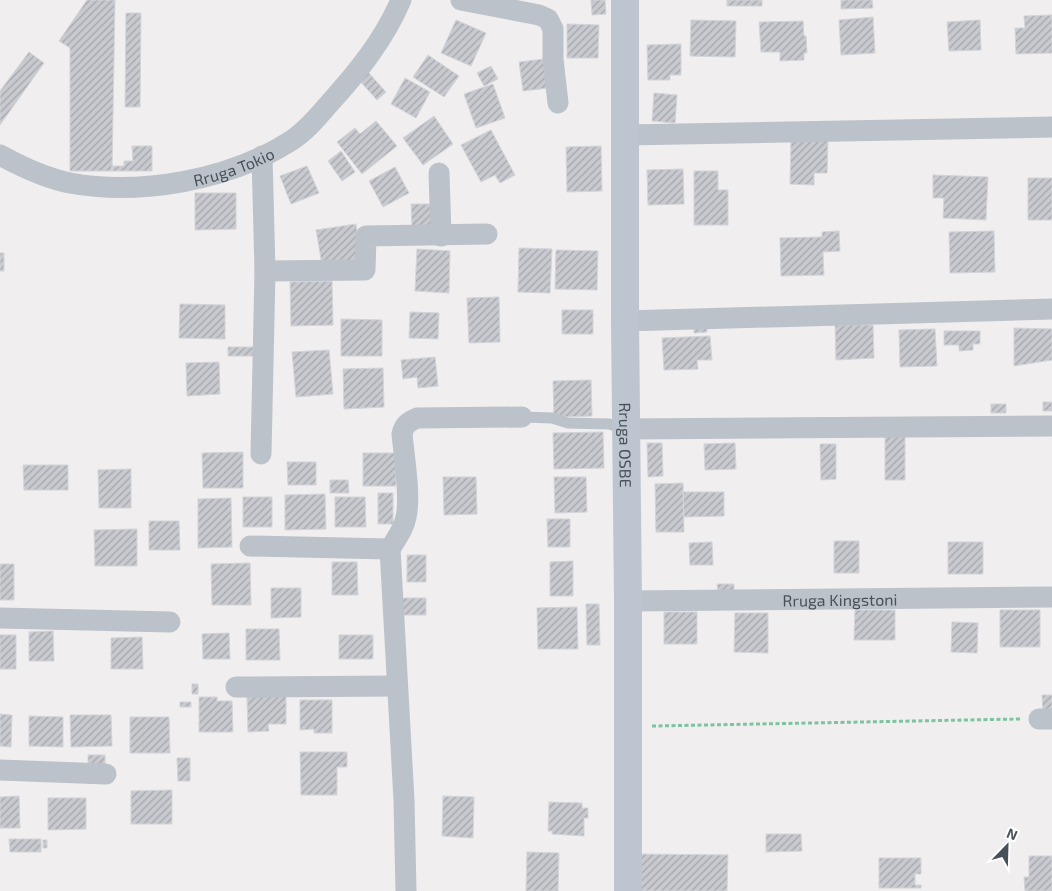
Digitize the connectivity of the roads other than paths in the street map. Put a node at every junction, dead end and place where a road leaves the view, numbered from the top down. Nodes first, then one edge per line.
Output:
1 (401, 0) edge
2 (461, 0) edge
3 (625, 0) edge
4 (558, 103) dead end
5 (1052, 127) edge
6 (625, 135) junction
7 (0, 155) edge
8 (262, 156) junction
9 (439, 173) dead end
10 (487, 234) dead end
11 (441, 236) junction
12 (265, 271) junction
13 (1052, 309) edge
14 (624, 321) junction
15 (522, 417) joint
16 (1052, 426) edge
17 (626, 429) junction
18 (261, 454) dead end
19 (250, 546) dead end
20 (390, 549) junction
21 (1052, 597) edge
22 (628, 600) junction
23 (0, 618) edge
24 (170, 622) dead end
25 (398, 686) junction
26 (236, 687) dead end
27 (0, 770) edge
28 (106, 774) dead end
29 (406, 891) edge
30 (628, 891) edge

1 - 8 street, Rruga Tokio
2 - 4 street
3 - 6 street, Rruga OSBE
5 - 6 street
6 - 14 street, Rruga OSBE
7 - 8 street, Rruga Tokio
8 - 12 street
9 - 11 street
10 - 11 street
11 - 12 street
12 - 18 street
13 - 14 street
14 - 17 street, Rruga OSBE
15 - 17 lane
15 - 20 street
16 - 17 street
17 - 22 street, Rruga OSBE
19 - 20 street
20 - 25 street
21 - 22 street, Rruga Kingstoni
22 - 30 street, Rruga OSBE
23 - 24 street
25 - 26 street
25 - 29 street
27 - 28 street

